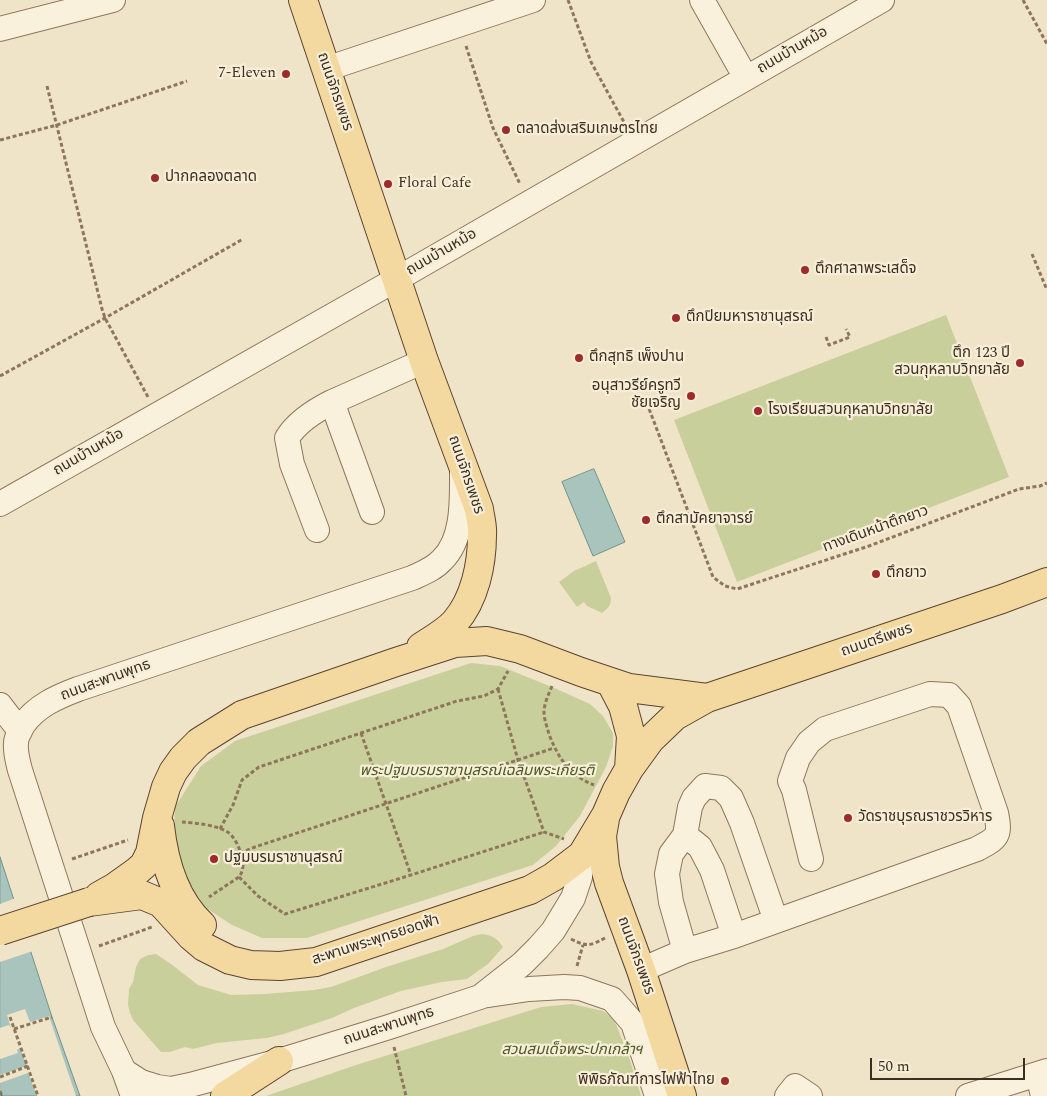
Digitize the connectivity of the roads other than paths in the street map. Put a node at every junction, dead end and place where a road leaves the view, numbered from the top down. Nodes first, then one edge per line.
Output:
1 (113, 0) edge
2 (303, 0) edge
3 (533, 0) edge
4 (702, 0) edge
5 (882, 0) edge
6 (0, 28) edge
7 (326, 69) junction
8 (746, 78) junction
9 (397, 279) junction
10 (424, 361) junction
11 (332, 402) junction
12 (462, 462) junction
13 (0, 504) edge
14 (372, 512) dead end
15 (317, 530) dead end
16 (1047, 582) edge
17 (396, 662) junction
18 (611, 683) junction
19 (707, 698) junction
20 (0, 705) edge
21 (20, 731) junction
22 (617, 792) junction
23 (160, 810) junction
24 (685, 835) junction
25 (584, 851) junction
26 (811, 859) dead end
27 (89, 902) junction
28 (776, 920) junction
29 (0, 931) edge
30 (734, 936) junction
31 (685, 951) junction
32 (280, 966) junction
33 (641, 970) junction
34 (480, 997) junction
35 (279, 1061) junction
36 (124, 1071) junction
37 (1043, 1081) edge
38 (133, 1096) edge
39 (225, 1096) edge
40 (657, 1096) edge
41 (682, 1096) edge
42 (787, 1096) edge
43 (810, 1096) edge
44 (968, 1096) edge

1 - 6 street
2 - 7 main road, ถนนจักรเพชร
3 - 7 street
4 - 8 street
5 - 8 street, ถนนบ้านหม้อ
7 - 9 main road, ถนนจักรเพชร
8 - 9 street, ถนนบ้านหม้อ
9 - 10 main road, ถนนจักรเพชร
9 - 13 street, ถนนบ้านหม้อ
10 - 11 street
10 - 12 main road, ถนนจักรเพชร
11 - 14 street
11 - 15 street
12 - 17 main road, ถนนจักรเพชร
12 - 21 street, ถนนสะพานพุทธ
16 - 19 main road, ถนนตรีเพชร
17 - 18 main road
17 - 23 main road, สะพานพระพุทธยอดฟ้า
18 - 19 main road, ถนนตรีเพชร
18 - 22 main road, ถนนจักรเพชร
19 - 22 main road, ถนนตรีเพชร
20 - 21 street
21 - 36 street, ถนนสะพานพุทธ
22 - 25 main road, ถนนจักรเพชร
22 - 33 main road, ถนนจักรเพชร
23 - 27 main road, สะพานพระพุทธยอดฟ้า
23 - 32 main road
24 - 28 street
24 - 30 street
24 - 31 street
25 - 32 main road, สะพานพระพุทธยอดฟ้า
25 - 34 street, ถนนสะพานพุทธ
26 - 28 street
27 - 29 main road, สะพานพระพุทธยอดฟ้า, bridge
27 - 32 main road, สะพานพระพุทธยอดฟ้า
28 - 30 street
30 - 31 street
31 - 33 street
33 - 41 main road, ถนนจักรเพชร
34 - 35 street, ถนนสะพานพุทธ
34 - 40 street
35 - 36 street, ถนนสะพานพุทธ
35 - 39 main road
36 - 38 street, ถนนสะพานพุทธ
37 - 44 street
42 - 43 street

